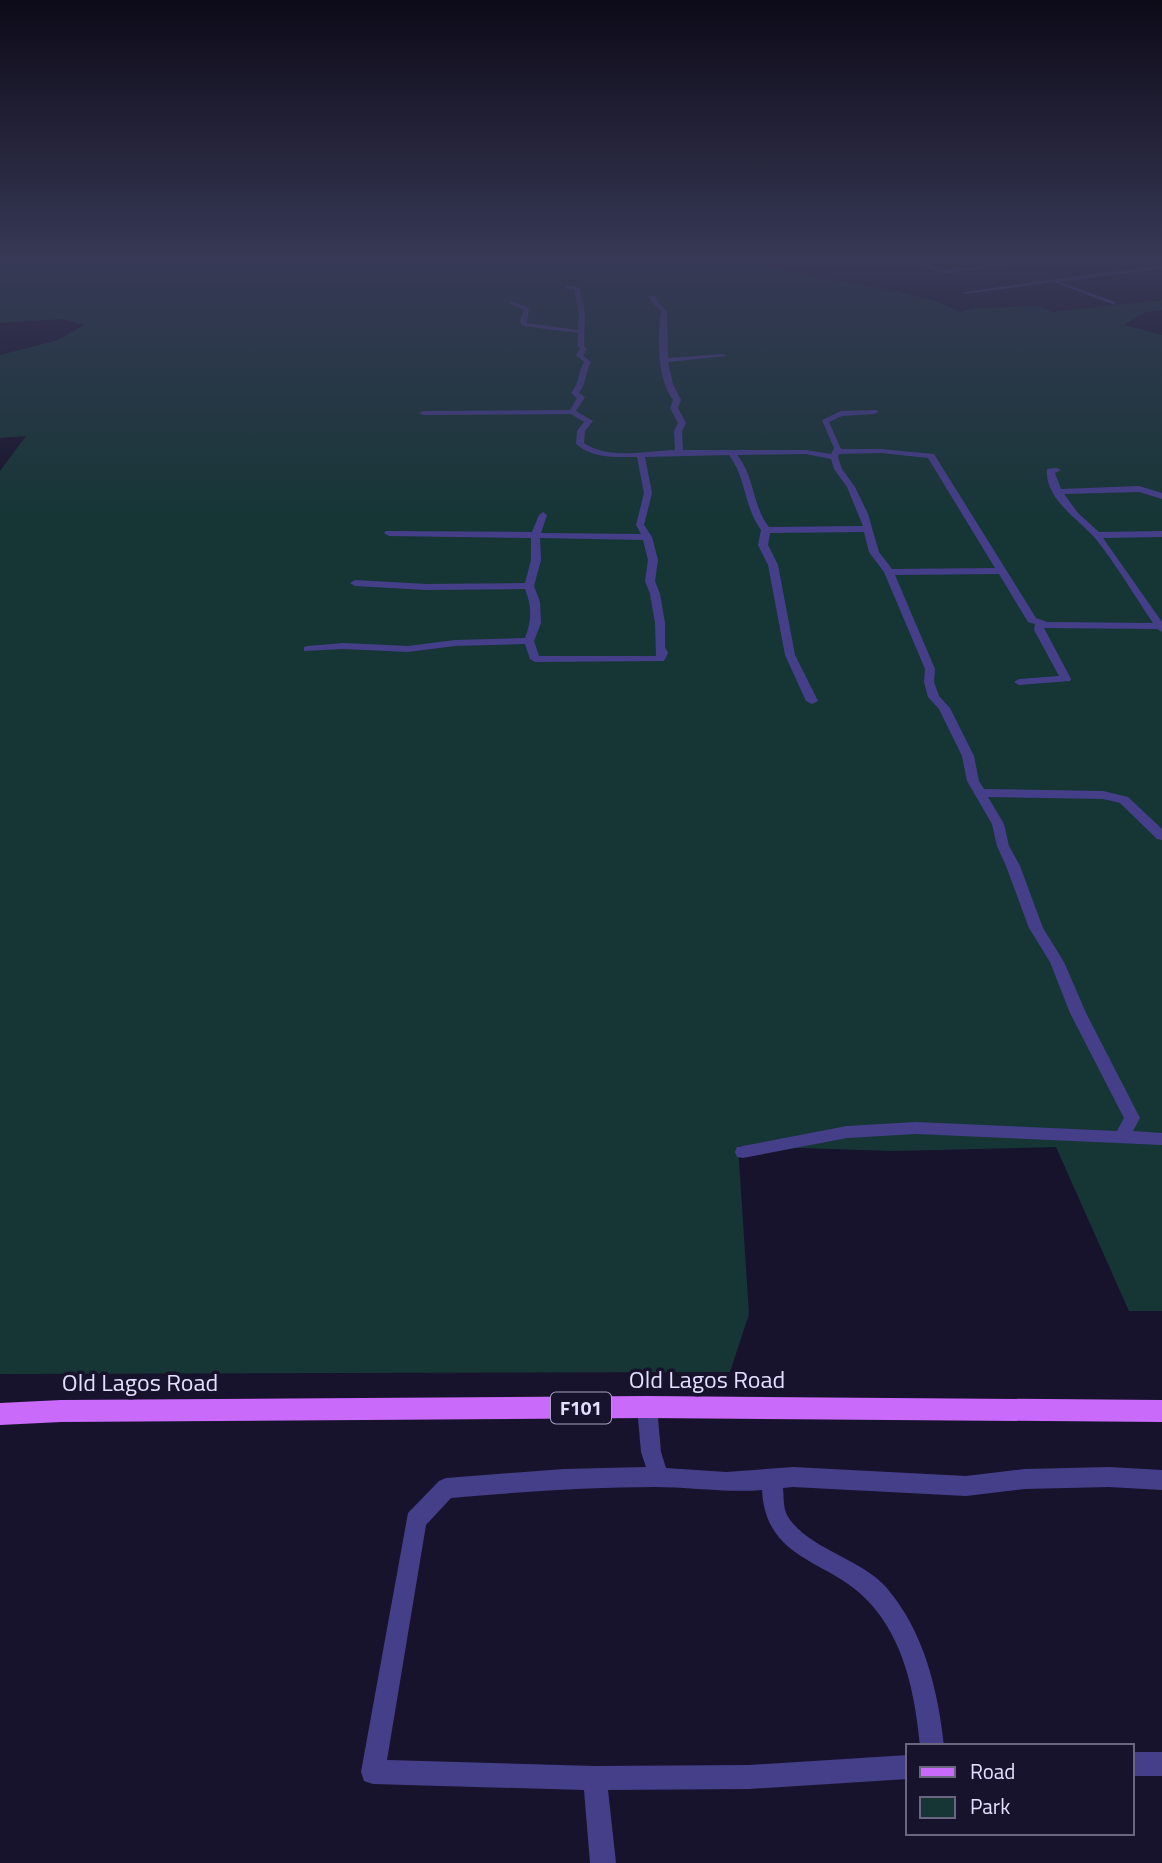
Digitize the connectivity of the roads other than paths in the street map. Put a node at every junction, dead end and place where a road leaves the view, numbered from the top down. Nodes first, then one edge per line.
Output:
1 (581, 346) edge
2 (665, 346) edge
3 (723, 356) dead end
4 (666, 360) junction
5 (572, 412) junction
6 (874, 412) dead end
7 (424, 413) dead end
8 (679, 452) junction
9 (732, 454) junction
10 (835, 455) junction
11 (641, 456) junction
12 (1058, 470) dead end
13 (1059, 492) junction
14 (1162, 496) edge
15 (543, 515) dead end
16 (868, 529) junction
17 (766, 530) junction
18 (389, 533) dead end
19 (1162, 534) edge
20 (1097, 535) junction
21 (535, 536) junction
22 (647, 537) junction
23 (1002, 571) junction
24 (889, 572) junction
25 (355, 583) dead end
26 (529, 586) junction
27 (1040, 623) junction
28 (1161, 627) edge
29 (529, 641) junction
30 (308, 649) dead end
31 (1019, 682) dead end
32 (812, 701) dead end
33 (982, 793) junction
34 (1162, 836) edge
35 (1121, 1138) junction
36 (1162, 1139) edge
37 (743, 1152) dead end
38 (647, 1407) junction
39 (1162, 1411) edge
40 (0, 1414) edge
41 (659, 1477) junction
42 (772, 1480) junction
43 (1162, 1480) edge
44 (932, 1744) edge
45 (1134, 1764) edge
46 (1162, 1764) edge
47 (906, 1767) edge
48 (595, 1778) junction
49 (603, 1863) edge

1 - 5 street
2 - 4 street
3 - 4 street
4 - 8 street
5 - 7 street
5 - 11 street
6 - 10 street
8 - 9 street
8 - 11 street
9 - 10 street
9 - 17 street
10 - 16 street
10 - 23 street
11 - 22 street
12 - 13 street
13 - 14 street
13 - 20 street
15 - 21 street
16 - 17 street
16 - 24 street
17 - 32 street
18 - 21 street
19 - 20 street
20 - 28 street
21 - 22 street
21 - 26 street
22 - 29 street
23 - 24 street
23 - 27 street
24 - 33 street
25 - 26 street
26 - 29 street
27 - 28 street
27 - 31 street
29 - 30 street
33 - 34 street
33 - 35 street
35 - 36 street
35 - 37 street
38 - 39 main road, Old Lagos Road / F101
38 - 40 main road, Old Lagos Road / F101
38 - 41 street
41 - 42 street
41 - 48 street
42 - 43 street
42 - 44 street
45 - 46 street
47 - 48 street
48 - 49 street

